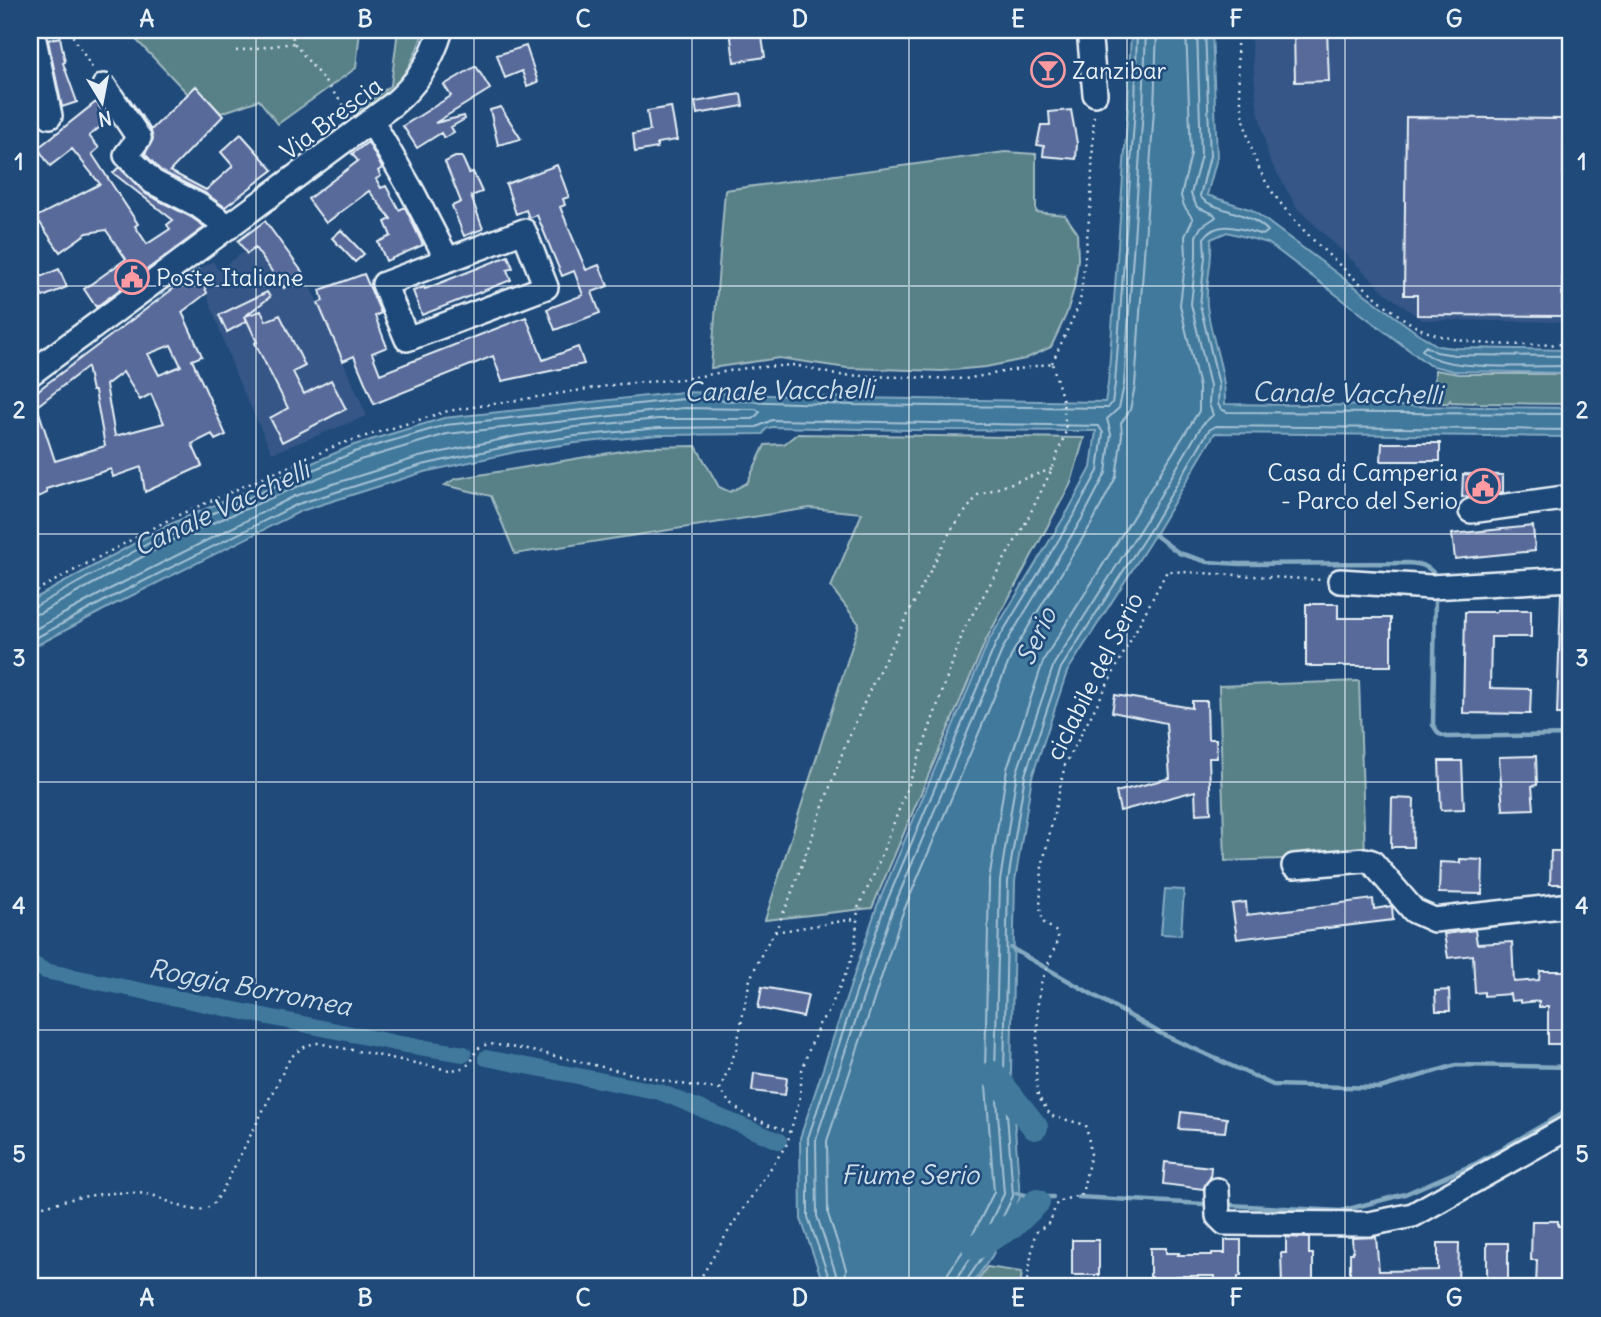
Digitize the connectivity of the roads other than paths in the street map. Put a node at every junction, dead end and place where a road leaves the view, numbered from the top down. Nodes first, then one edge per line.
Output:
1 (32, 30) edge
2 (441, 30) edge
3 (1089, 30) edge
4 (104, 86) road end
5 (1095, 94) road end
6 (50, 116) dead end
7 (367, 126) junction
8 (229, 227) junction
9 (447, 259) junction
10 (30, 374) edge
11 (1571, 497) edge
12 (1471, 511) dead end
13 (1571, 579) edge
14 (1340, 582) road end
15 (1293, 866) dead end
16 (1571, 905) edge
17 (1571, 1126) edge
18 (1217, 1190) dead end

1 - 6 street
2 - 7 street, Via Brescia
3 - 5 street
4 - 8 street
7 - 8 street, Via Brescia
7 - 9 street
8 - 10 street, Via Brescia
9 - 9 street
11 - 12 street
13 - 14 street
15 - 16 street
17 - 18 street

